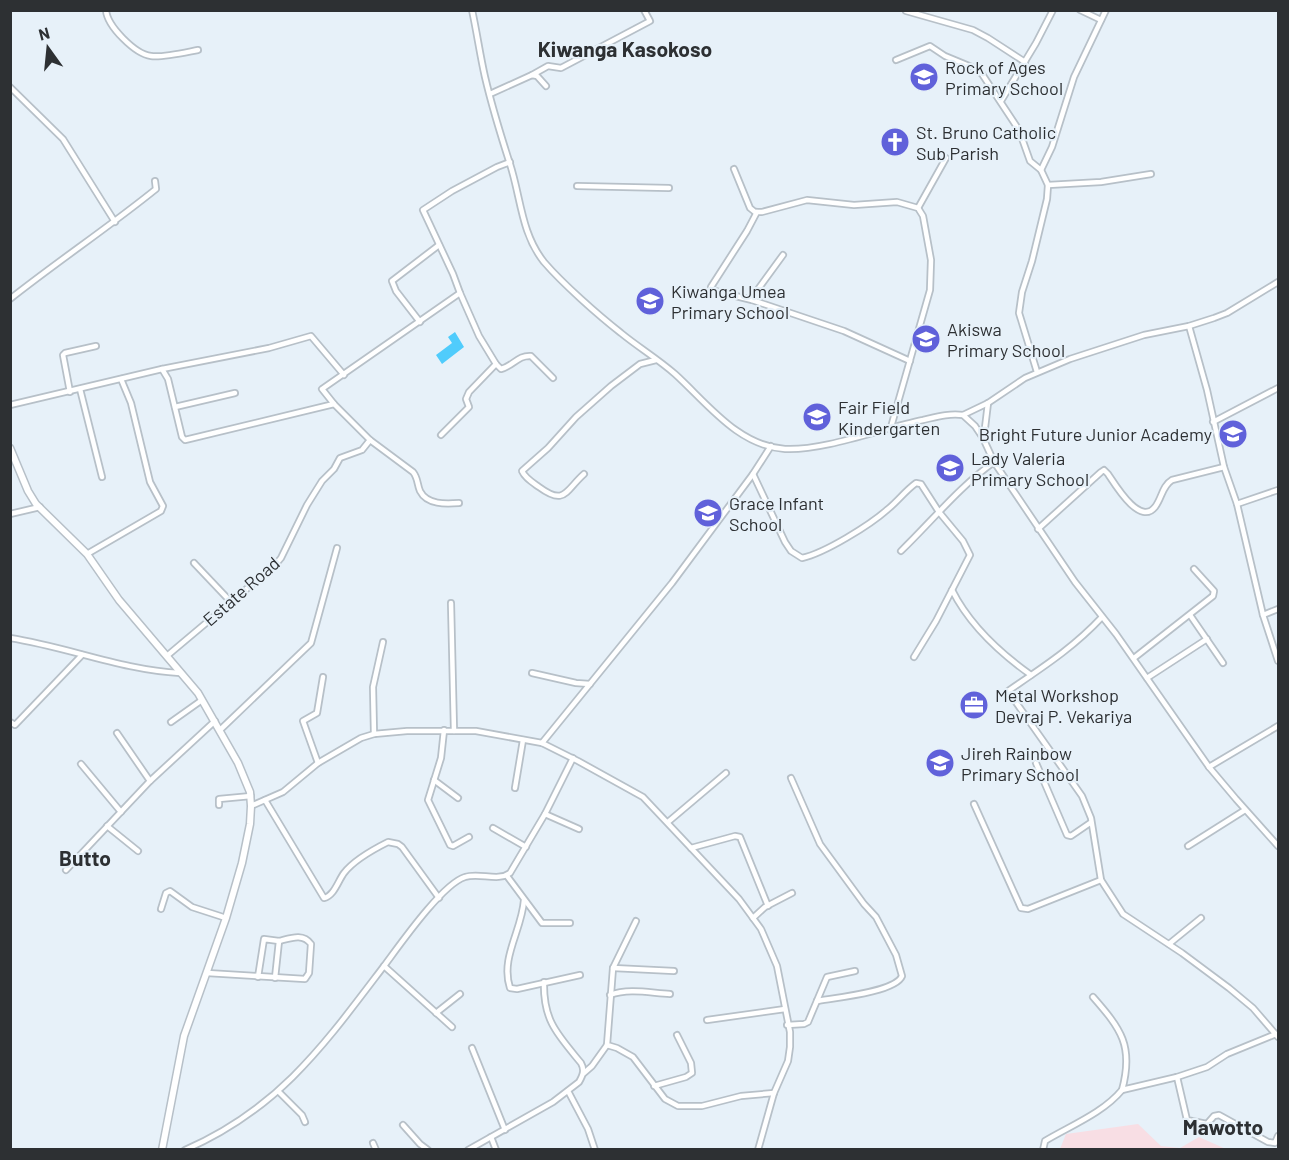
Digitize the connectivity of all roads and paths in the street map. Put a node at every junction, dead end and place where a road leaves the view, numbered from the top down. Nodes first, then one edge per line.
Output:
1 (106, 10) edge
2 (472, 10) edge
3 (644, 10) edge
4 (1053, 10) edge
5 (1080, 10) edge
6 (1106, 10) edge
7 (906, 11) edge
8 (1101, 20) junction
9 (198, 50) dead end
10 (896, 60) dead end
11 (1025, 62) junction
12 (532, 75) junction
13 (546, 86) dead end
14 (10, 87) edge
15 (490, 94) junction
16 (1001, 100) junction
17 (946, 158) dead end
18 (510, 162) junction
19 (734, 169) dead end
20 (1041, 171) junction
21 (1151, 174) dead end
22 (155, 181) dead end
23 (1048, 185) junction
24 (577, 186) dead end
25 (669, 188) dead end
26 (918, 208) junction
27 (757, 212) junction
28 (115, 222) junction
29 (439, 245) junction
30 (783, 255) dead end
31 (1278, 282) edge
32 (460, 293) junction
33 (10, 299) edge
34 (752, 300) junction
35 (420, 322) junction
36 (1189, 326) junction
37 (96, 346) dead end
38 (656, 360) junction
39 (910, 361) junction
40 (496, 364) junction
41 (162, 369) junction
42 (1037, 372) junction
43 (344, 375) junction
44 (553, 378) dead end
45 (122, 379) junction
46 (1278, 388) edge
47 (80, 389) junction
48 (70, 392) junction
49 (235, 393) dead end
50 (988, 403) junction
51 (334, 404) junction
52 (10, 405) edge
53 (174, 407) junction
54 (963, 415) junction
55 (1213, 422) junction
56 (891, 427) junction
57 (441, 435) dead end
58 (983, 438) junction
59 (370, 440) junction
60 (771, 446) junction
61 (10, 448) edge
62 (12, 457) edge
63 (994, 462) junction
64 (1224, 467) junction
65 (584, 474) dead end
66 (753, 474) junction
67 (102, 477) dead end
68 (1278, 490) edge
69 (459, 503) dead end
70 (1237, 504) junction
71 (39, 507) junction
72 (939, 512) junction
73 (10, 514) edge
74 (1038, 529) junction
75 (337, 548) dead end
76 (901, 551) dead end
77 (87, 554) junction
78 (194, 563) dead end
79 (1194, 569) dead end
80 (952, 590) junction
81 (230, 601) junction
82 (451, 603) dead end
83 (1278, 609) edge
84 (1190, 615) junction
85 (1263, 615) junction
86 (1102, 617) junction
87 (10, 638) edge
88 (1208, 639) junction
89 (383, 642) dead end
90 (82, 655) junction
91 (168, 655) junction
92 (914, 657) dead end
93 (1134, 658) junction
94 (1278, 661) edge
95 (1223, 663) dead end
96 (183, 673) junction
97 (532, 673) dead end
98 (1031, 675) junction
99 (323, 677) dead end
100 (1147, 678) junction
101 (590, 684) junction
102 (202, 700) junction
103 (215, 721) junction
104 (171, 722) dead end
105 (12, 725) edge
106 (1278, 726) edge
107 (220, 730) junction
108 (444, 730) junction
109 (454, 731) junction
110 (117, 733) dead end
111 (374, 734) junction
112 (523, 740) junction
113 (542, 743) junction
114 (573, 758) junction
115 (318, 763) junction
116 (1036, 763) dead end
117 (81, 764) dead end
118 (1209, 767) junction
119 (726, 773) dead end
120 (791, 778) dead end
121 (434, 780) junction
122 (150, 782) junction
123 (515, 788) dead end
124 (250, 796) junction
125 (458, 798) dead end
126 (265, 800) junction
127 (974, 804) dead end
128 (219, 805) dead end
129 (251, 806) junction
130 (1245, 810) junction
131 (121, 812) junction
132 (545, 814) junction
133 (668, 822) junction
134 (1090, 823) junction
135 (107, 826) junction
136 (493, 828) dead end
137 (579, 829) dead end
138 (469, 837) dead end
139 (526, 846) junction
140 (1188, 846) dead end
141 (1278, 846) edge
142 (691, 848) junction
143 (138, 850) dead end
144 (66, 870) dead end
145 (507, 876) junction
146 (1101, 880) junction
147 (792, 893) dead end
148 (439, 898) junction
149 (524, 900) junction
150 (768, 906) junction
151 (161, 909) dead end
152 (226, 918) junction
153 (753, 918) junction
154 (1201, 918) dead end
155 (636, 921) dead end
156 (570, 923) dead end
157 (279, 941) junction
158 (1169, 944) junction
159 (384, 966) junction
160 (613, 968) junction
161 (674, 971) dead end
162 (855, 971) dead end
163 (207, 973) junction
164 (580, 975) dead end
165 (258, 977) junction
166 (275, 978) junction
167 (544, 982) junction
168 (460, 994) dead end
169 (670, 994) dead end
170 (610, 995) junction
171 (1093, 997) dead end
172 (817, 1002) junction
173 (785, 1009) junction
174 (436, 1013) junction
175 (707, 1020) dead end
176 (787, 1025) junction
177 (452, 1028) dead end
178 (677, 1035) dead end
179 (1277, 1035) edge
180 (607, 1045) junction
181 (472, 1048) dead end
182 (584, 1073) junction
183 (1177, 1077) junction
184 (654, 1086) junction
185 (1122, 1090) junction
186 (568, 1091) junction
187 (279, 1092) junction
188 (774, 1093) junction
189 (305, 1122) dead end
190 (403, 1125) dead end
191 (505, 1130) junction
192 (1278, 1136) edge
193 (491, 1137) junction
194 (373, 1143) dead end
195 (162, 1149) edge
196 (185, 1149) edge
197 (376, 1149) edge
198 (428, 1149) edge
199 (468, 1149) edge
200 (496, 1149) edge
201 (595, 1149) edge
202 (758, 1149) edge
203 (1042, 1149) edge

1 - 9 street
2 - 15 street
3 - 12 street
4 - 11 street
5 - 8 street
6 - 8 street
7 - 11 street
8 - 20 street
10 - 16 street
11 - 16 street
12 - 13 street
12 - 15 street
14 - 28 street
15 - 18 street
16 - 20 street
17 - 26 street
18 - 29 street
18 - 38 street
19 - 27 street
20 - 23 street
21 - 23 street
22 - 28 street
23 - 42 street
24 - 25 street
26 - 27 street
26 - 39 street
27 - 34 street
28 - 33 street
29 - 32 street
29 - 35 street
30 - 34 street
31 - 36 street
32 - 35 street
32 - 40 street
34 - 39 street
35 - 43 street
36 - 42 street
36 - 55 street
37 - 48 street
38 - 60 street
38 - 65 street
39 - 56 street
40 - 44 street
40 - 57 street
41 - 43 street
41 - 45 street
41 - 53 street
42 - 50 street
43 - 51 street
45 - 47 street
45 - 77 street
46 - 55 street
47 - 48 street
47 - 67 street
48 - 52 street
49 - 53 street
50 - 54 street
50 - 58 street
51 - 53 street
51 - 59 street
54 - 56 street
54 - 58 street
55 - 64 street
56 - 60 street
58 - 63 street
59 - 69 street
59 - 81 street, Estate Road
60 - 66 street
61 - 62 street
62 - 71 street
63 - 72 street
63 - 74 street
64 - 70 street
64 - 74 street
66 - 72 street
66 - 101 street
68 - 70 street
70 - 85 street
71 - 73 street
71 - 77 street
72 - 76 street
72 - 80 street
74 - 86 street
75 - 107 street
77 - 91 street
78 - 81 street
79 - 84 street
80 - 92 street
80 - 98 street
81 - 91 street, Estate Road
82 - 109 street
83 - 85 street
84 - 88 street
84 - 93 street
85 - 94 street
86 - 93 street
86 - 98 street
87 - 90 street
88 - 95 street
88 - 100 street
89 - 111 street
90 - 96 street
90 - 105 street
91 - 96 street
93 - 100 street
96 - 102 street
97 - 101 street
98 - 134 street
99 - 115 street
100 - 118 street
101 - 113 street
102 - 103 street
102 - 104 street
103 - 107 street
103 - 122 street
106 - 118 street
107 - 124 street
108 - 109 street
108 - 111 street
108 - 121 street
109 - 112 street
110 - 122 street
111 - 115 street
112 - 113 street
112 - 123 street
113 - 114 street
114 - 132 street
114 - 133 street
115 - 126 street
116 - 134 street
117 - 131 street
118 - 130 street
119 - 133 street
120 - 172 street
121 - 125 street
121 - 138 street
122 - 131 street
124 - 128 street
124 - 129 street
126 - 129 street
126 - 148 street
127 - 146 street
129 - 152 street
130 - 140 street
130 - 141 street
131 - 135 street
132 - 137 street
132 - 139 street
133 - 142 street
134 - 146 street
135 - 143 street
135 - 144 street
136 - 139 street
139 - 145 street
142 - 150 street
142 - 153 street
145 - 148 street
145 - 149 street
146 - 158 street
147 - 150 street
148 - 159 street
149 - 156 street
149 - 167 street
150 - 153 street
151 - 152 street
152 - 163 street
153 - 173 street
154 - 158 street
155 - 160 street
157 - 165 street
157 - 166 street
157 - 166 street
158 - 179 street
159 - 174 street
159 - 187 street
160 - 161 street
160 - 170 street
162 - 172 street
163 - 165 street
163 - 195 street
164 - 167 street
165 - 166 street
167 - 182 street
168 - 174 street
169 - 170 street
170 - 180 street
171 - 185 street
172 - 176 street
173 - 175 street
173 - 176 street
174 - 177 street
176 - 188 street
178 - 184 street
179 - 183 street
180 - 182 street
180 - 184 street
181 - 191 street
182 - 186 street
183 - 185 street
183 - 192 street
184 - 188 street
185 - 203 street
186 - 191 street
186 - 201 street
187 - 189 street
187 - 196 street
188 - 202 street
190 - 198 street
191 - 193 street
193 - 199 street
193 - 200 street
194 - 197 street

